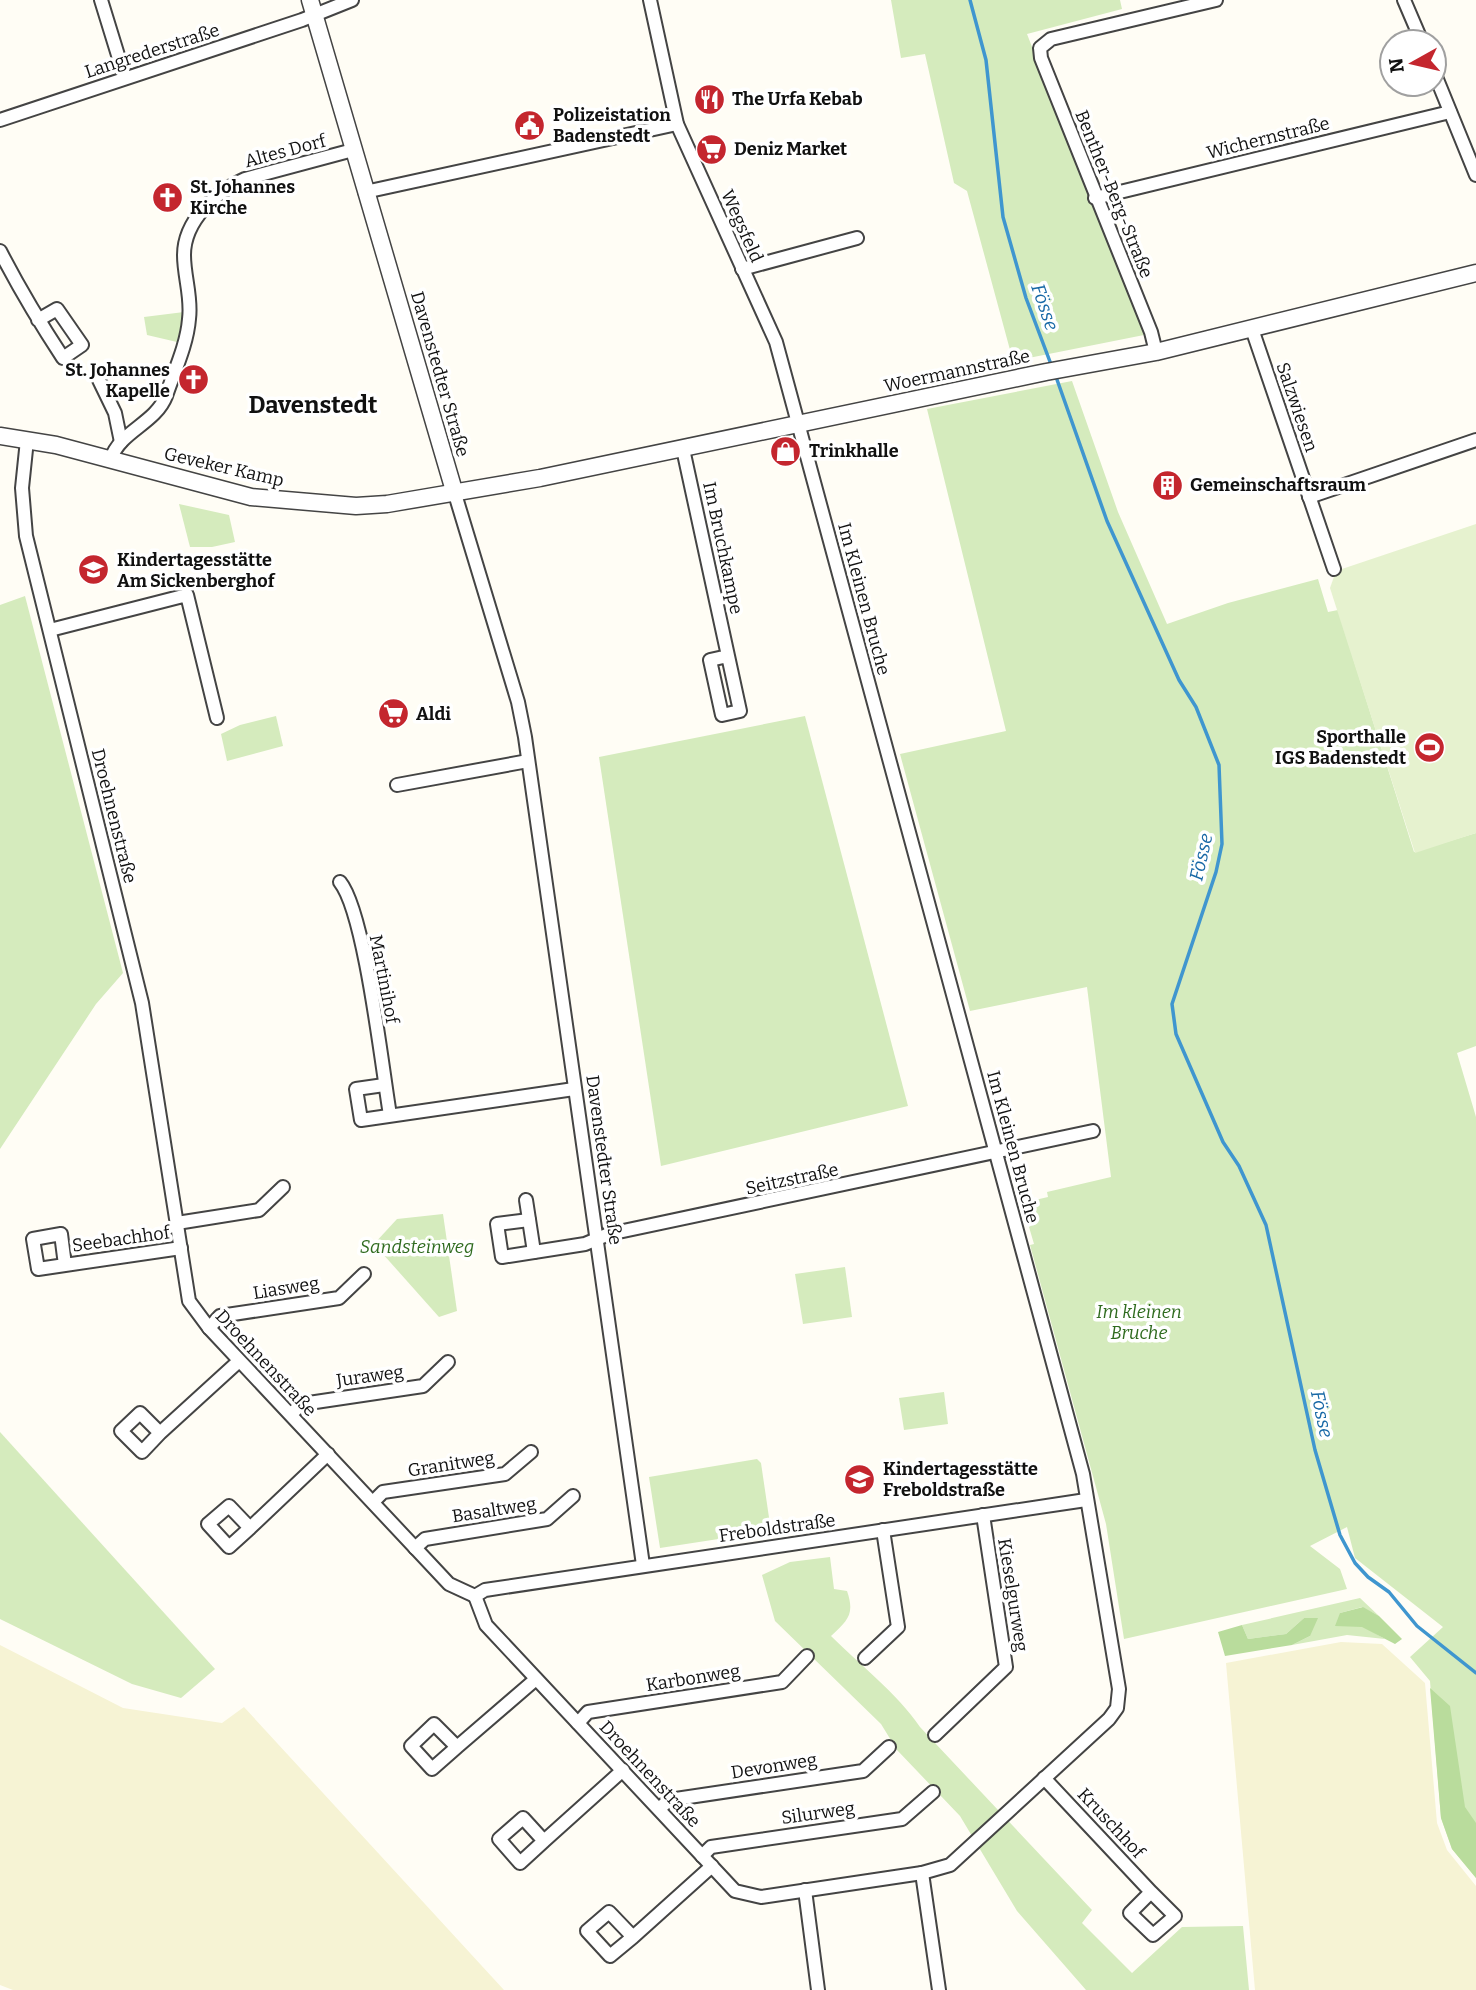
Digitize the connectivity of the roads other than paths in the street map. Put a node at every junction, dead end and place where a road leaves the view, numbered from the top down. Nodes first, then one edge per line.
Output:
1 (101, 0) edge
2 (352, 0) edge
3 (650, 0) edge
4 (1216, 0) edge
5 (1404, 0) edge
6 (312, 7) edge
7 (1416, 28) edge
8 (125, 78) junction
9 (1444, 98) edge
10 (1450, 112) junction
11 (0, 120) edge
12 (677, 124) junction
13 (353, 150) junction
14 (1476, 175) edge
15 (365, 192) junction
16 (1095, 198) junction
17 (857, 238) dead end
18 (0, 251) edge
19 (742, 269) junction
20 (1476, 273) edge
21 (38, 320) dead end
22 (1252, 329) junction
23 (1156, 352) junction
24 (99, 380) dead end
25 (798, 424) junction
26 (0, 436) edge
27 (27, 440) junction
28 (1476, 440) edge
29 (121, 442) junction
30 (683, 449) junction
31 (111, 460) junction
32 (449, 495) junction
33 (1309, 497) junction
34 (1334, 569) dead end
35 (50, 630) junction
36 (728, 656) dead end
37 (217, 718) dead end
38 (528, 761) junction
39 (397, 785) dead end
40 (340, 882) dead end
41 (384, 1085) junction
42 (575, 1089) junction
43 (390, 1115) junction
44 (1093, 1131) dead end
45 (996, 1153) junction
46 (283, 1187) dead end
47 (526, 1200) dead end
48 (529, 1220) junction
49 (177, 1223) junction
50 (596, 1240) junction
51 (181, 1248) junction
52 (534, 1252) junction
53 (65, 1265) dead end
54 (364, 1275) dead end
55 (209, 1328) junction
56 (239, 1361) junction
57 (448, 1362) dead end
58 (290, 1414) junction
59 (160, 1433) dead end
60 (531, 1452) dead end
61 (328, 1454) junction
62 (573, 1496) dead end
63 (1086, 1500) junction
64 (373, 1502) junction
65 (983, 1515) junction
66 (250, 1528) dead end
67 (883, 1530) junction
68 (415, 1548) junction
69 (643, 1565) junction
70 (475, 1596) junction
71 (807, 1656) dead end
72 (865, 1658) dead end
73 (536, 1679) junction
74 (578, 1723) junction
75 (935, 1735) dead end
76 (457, 1747) dead end
77 (889, 1747) dead end
78 (623, 1770) junction
79 (1044, 1779) junction
80 (933, 1792) dead end
81 (659, 1809) junction
82 (986, 1833) joint
83 (544, 1841) dead end
84 (702, 1856) junction
85 (712, 1867) junction
86 (922, 1873) junction
87 (804, 1890) junction
88 (1151, 1892) dead end
89 (633, 1937) dead end
90 (818, 1990) edge
91 (939, 1990) edge

1 - 8 street
2 - 6 street, Langrederstraße
3 - 12 street, Wegsfeld
4 - 16 street, Benther-Berg-Straße
5 - 7 street
6 - 8 street, Langrederstraße
6 - 13 street, Davenstedter Straße
8 - 11 street, Langrederstraße
9 - 10 street
10 - 14 street
10 - 16 street, Wichernstraße
12 - 15 street
12 - 19 street, Wegsfeld
13 - 15 street, Davenstedter Straße
13 - 29 street, Altes Dorf
15 - 32 street, Davenstedter Straße
16 - 23 street, Benther-Berg-Straße
17 - 19 street
18 - 21 street
19 - 25 street, Wegsfeld
20 - 22 street, Woermannstraße
22 - 23 street, Woermannstraße
22 - 33 street, Salzwiesen
23 - 25 street, Woermannstraße
24 - 29 street
25 - 30 street, Woermannstraße
25 - 45 street, Im Kleinen Bruche
26 - 27 street, Geveker Kamp
27 - 31 street, Geveker Kamp
27 - 35 street, Droehnenstraße
28 - 33 street
29 - 31 street, Altes Dorf
30 - 32 street, Woermannstraße
30 - 36 street, Im Bruchkampe
31 - 32 street, Geveker Kamp
32 - 38 street, Davenstedter Straße
33 - 34 street, Salzwiesen
35 - 37 street
35 - 49 street, Droehnenstraße
38 - 39 street
38 - 42 street, Davenstedter Straße
40 - 41 street, Martinihof
41 - 43 street, Martinihof
41 - 43 street
42 - 43 street
42 - 50 street, Davenstedter Straße
44 - 45 street, Seitzstraße
45 - 50 street, Seitzstraße
45 - 63 street, Im Kleinen Bruche
46 - 49 street
47 - 48 street
48 - 52 street
48 - 52 street
49 - 51 street, Droehnenstraße
50 - 52 street
50 - 69 street, Davenstedter Straße
51 - 53 street, Seebachhof
51 - 55 street, Droehnenstraße
54 - 55 street, Liasweg
55 - 56 street, Droehnenstraße
56 - 58 street, Droehnenstraße
56 - 59 street
57 - 58 street, Juraweg
58 - 61 street, Droehnenstraße
60 - 64 street, Granitweg
61 - 64 street, Droehnenstraße
61 - 66 street
62 - 68 street, Basaltweg
63 - 65 street, Freboldstraße
63 - 79 street, Im Kleinen Bruche
64 - 68 street, Droehnenstraße
65 - 67 street, Freboldstraße
65 - 75 street, Kieselgurweg
67 - 69 street, Freboldstraße
67 - 72 street
68 - 70 street, Droehnenstraße
69 - 70 street, Freboldstraße
70 - 73 street, Droehnenstraße
71 - 74 street, Karbonweg
73 - 74 street, Droehnenstraße
73 - 76 street
74 - 78 street, Droehnenstraße
77 - 81 street, Devonweg
78 - 81 street, Droehnenstraße
78 - 83 street
79 - 82 street, Im Kleinen Bruche
79 - 88 street, Kruschhof
80 - 84 street, Silurweg
81 - 84 street, Droehnenstraße
82 - 86 street, Droehnenstraße
84 - 85 street, Droehnenstraße
85 - 87 street, Droehnenstraße
85 - 89 street
86 - 87 street, Droehnenstraße
86 - 91 street
87 - 90 street

